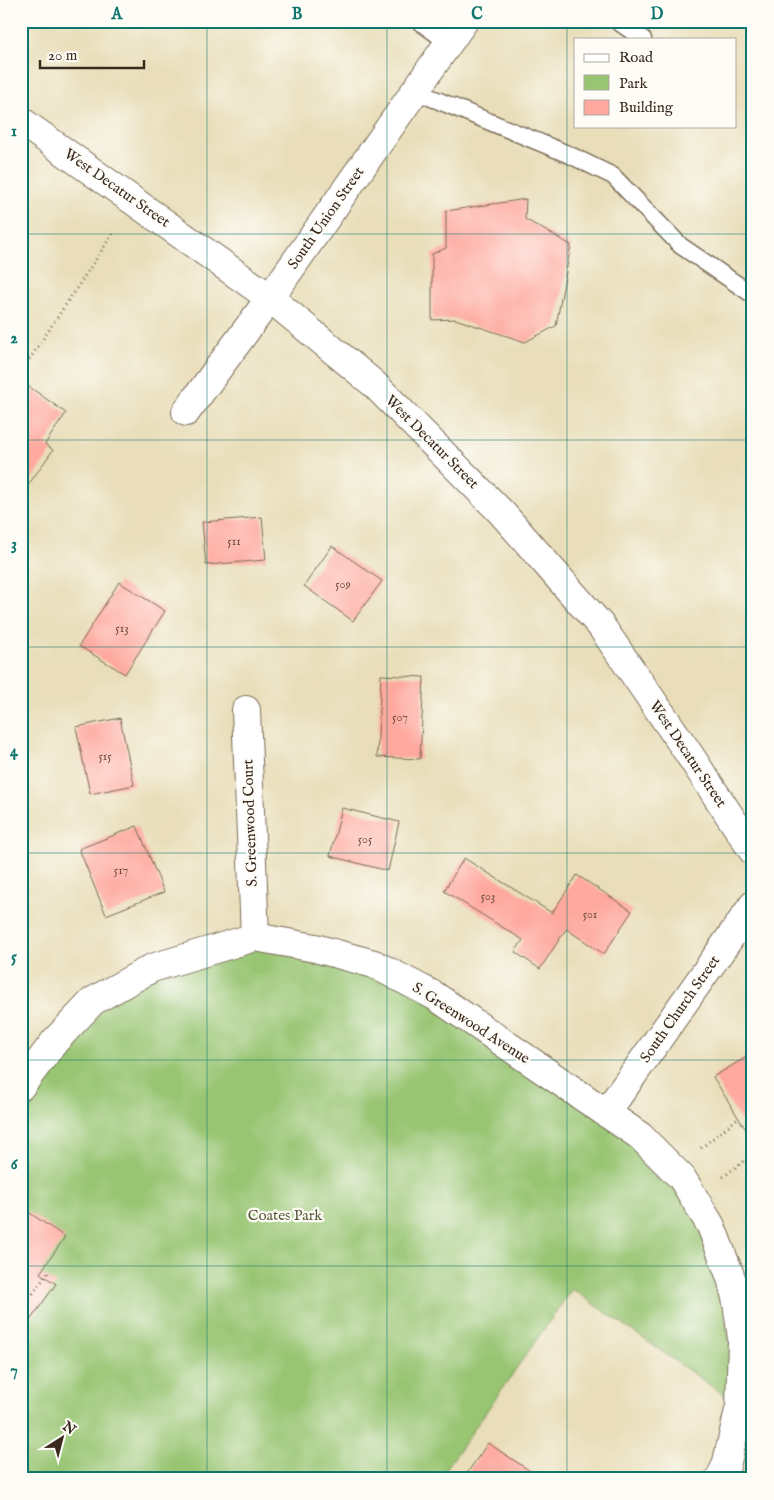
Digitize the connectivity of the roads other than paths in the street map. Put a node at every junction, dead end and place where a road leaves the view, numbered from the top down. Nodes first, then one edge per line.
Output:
1 (419, 21) edge
2 (617, 21) edge
3 (456, 32) edge
4 (642, 38) edge
5 (415, 91) junction
6 (21, 121) edge
7 (753, 295) edge
8 (270, 298) junction
9 (186, 412) dead end
10 (246, 710) dead end
11 (753, 851) edge
12 (753, 905) edge
13 (255, 936) junction
14 (21, 1086) edge
15 (606, 1113) junction
16 (719, 1479) edge

1 - 3 lane
2 - 4 lane
3 - 5 street, South Union Street
5 - 7 lane
5 - 8 street, South Union Street
6 - 8 street, West Decatur Street
8 - 9 street, South Union Street
8 - 11 street, West Decatur Street
10 - 13 street, S. Greenwood Court
12 - 15 street, South Church Street
13 - 14 street, S. Greenwood Avenue
13 - 15 street, S. Greenwood Avenue
15 - 16 street, S. Greenwood Avenue

